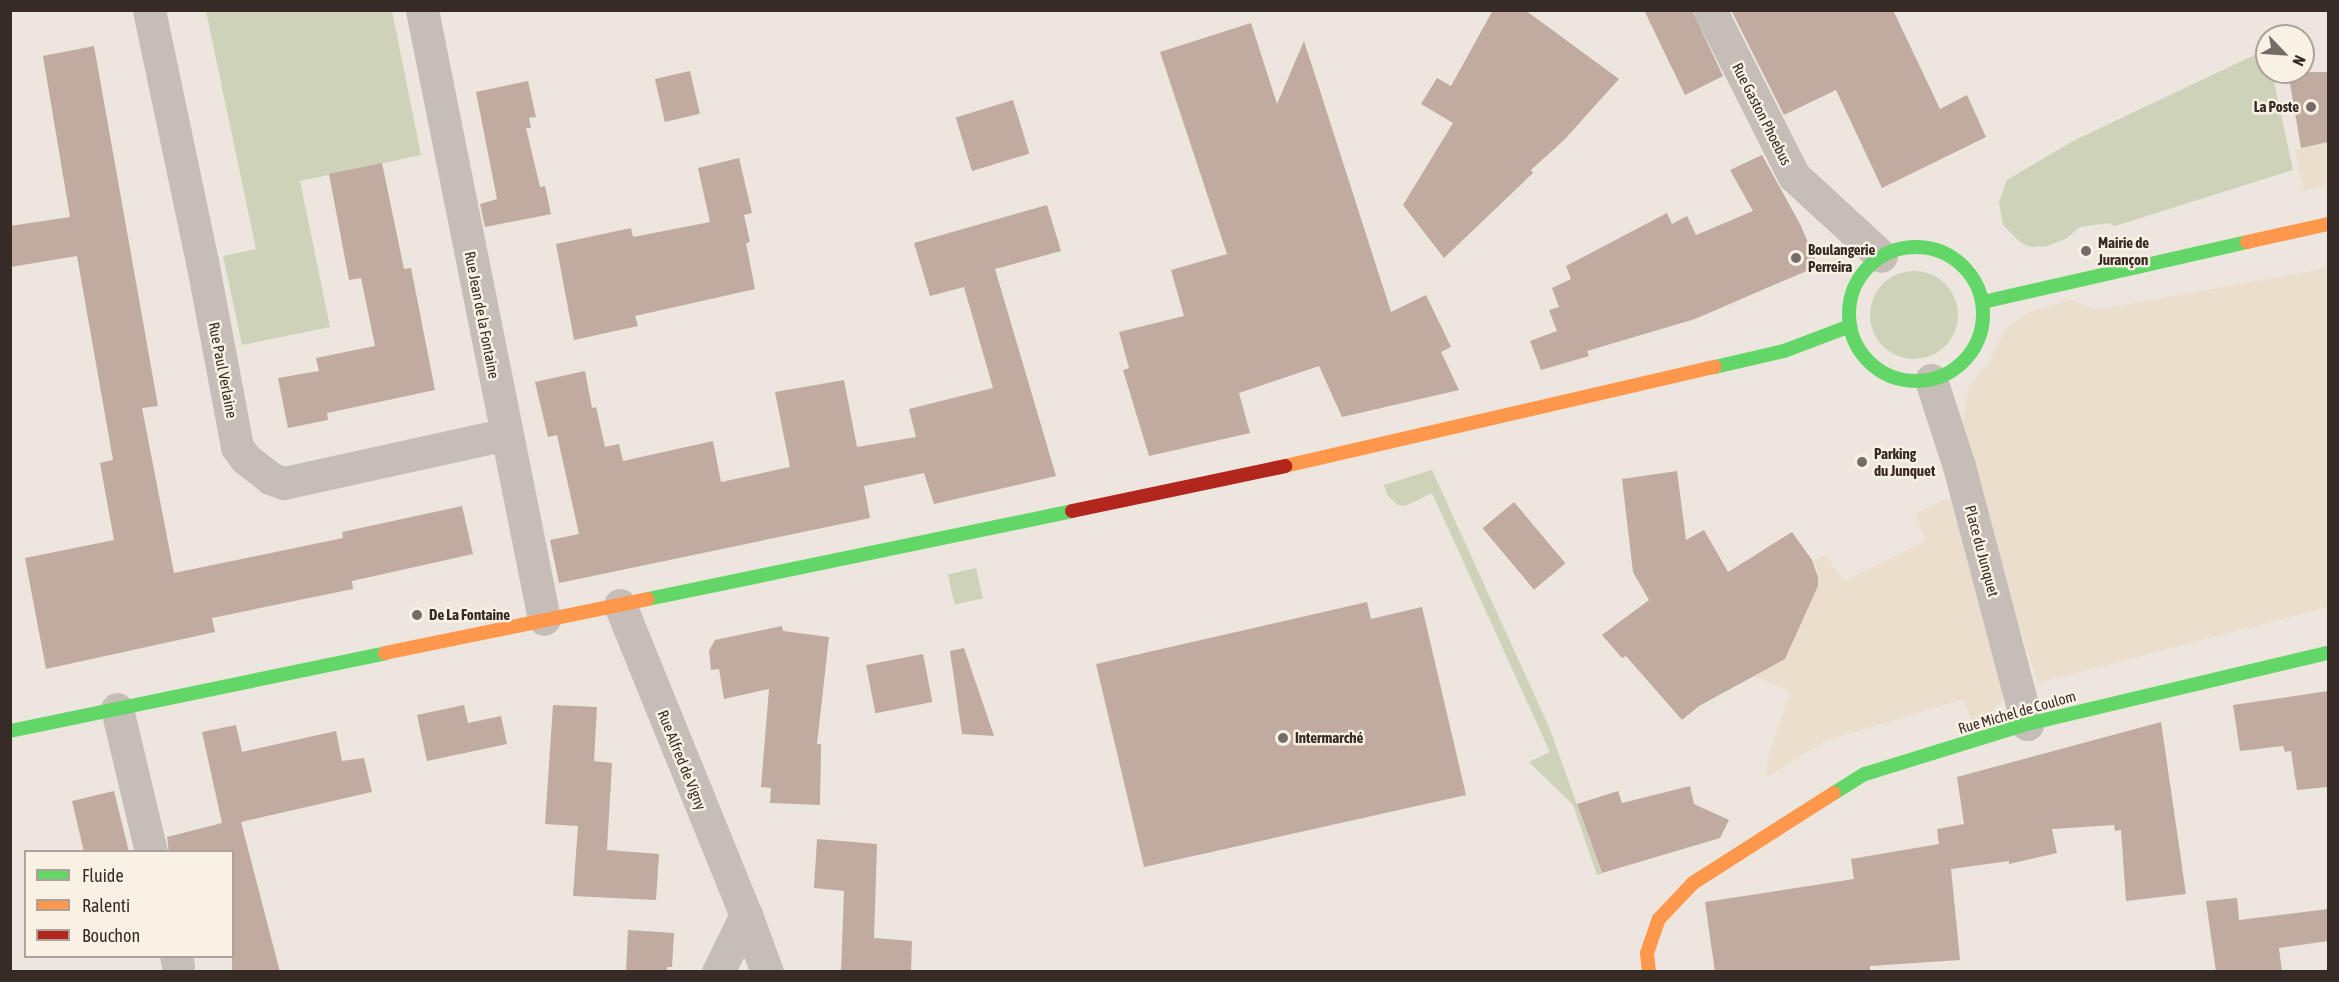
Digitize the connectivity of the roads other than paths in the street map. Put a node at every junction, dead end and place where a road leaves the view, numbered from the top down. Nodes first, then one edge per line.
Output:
1 (149, 10) edge
2 (422, 10) edge
3 (1710, 10) edge
4 (2328, 224) edge
5 (1881, 256) junction
6 (1983, 302) junction
7 (1850, 326) junction
8 (1931, 380) junction
9 (506, 434) junction
10 (620, 605) junction
11 (544, 619) junction
12 (2328, 653) edge
13 (117, 709) junction
14 (2027, 724) junction
15 (10, 731) edge
16 (151, 850) edge
17 (746, 915) junction
18 (718, 972) edge
19 (767, 972) edge
20 (1649, 972) edge

1 - 9 street, Rue Paul Verlaine
2 - 9 street, Rue Jean de la Fontaine
3 - 5 street, Rue Gaston Phoebus
4 - 6 street
5 - 6 street
5 - 7 street
6 - 8 street
7 - 8 street
7 - 10 street
8 - 14 street, Place du Junquet
9 - 11 street, Rue Jean de la Fontaine
10 - 11 street
10 - 17 street, Rue Alfred de Vigny
11 - 13 street
12 - 14 street, Rue Michel de Coulom
13 - 15 street
13 - 16 street
14 - 20 street, Rue Michel de Coulom
17 - 18 street
17 - 19 street, Rue Alfred de Vigny

